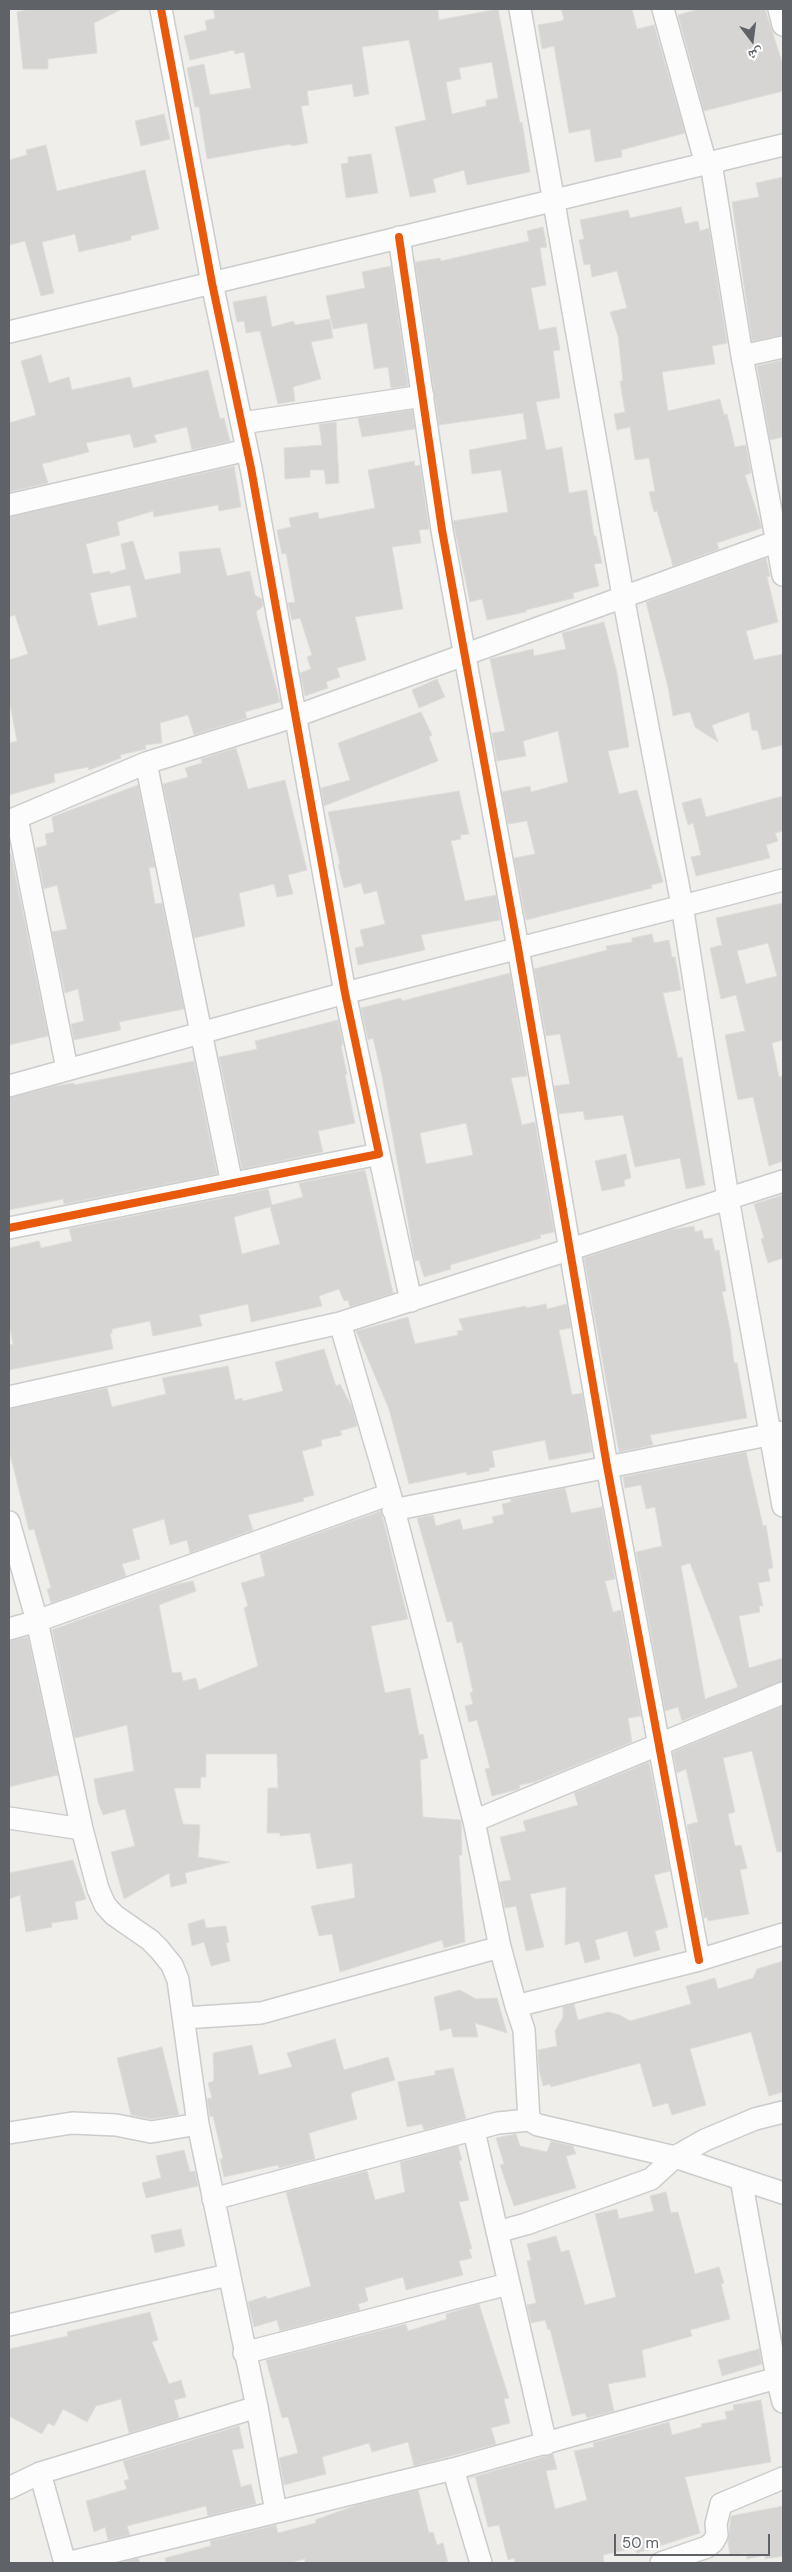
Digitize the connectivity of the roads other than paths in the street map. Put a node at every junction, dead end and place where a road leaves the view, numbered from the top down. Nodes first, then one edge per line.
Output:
1 (161, 9) edge
2 (520, 9) edge
3 (663, 9) edge
4 (779, 9) edge
5 (783, 25) edge
6 (783, 145) edge
7 (708, 164) junction
8 (553, 202) junction
9 (399, 238) junction
10 (212, 283) junction
11 (9, 332) edge
12 (783, 346) edge
13 (742, 356) junction
14 (423, 396) junction
15 (242, 423) junction
16 (247, 450) junction
17 (9, 505) edge
18 (780, 540) edge
19 (783, 575) edge
20 (623, 596) junction
21 (465, 653) junction
22 (296, 716) junction
23 (146, 763) junction
24 (13, 820) edge
25 (783, 880) edge
26 (682, 905) junction
27 (518, 948) junction
28 (345, 993) junction
29 (202, 1032) junction
30 (67, 1070) junction
31 (9, 1086) edge
32 (379, 1154) junction
33 (783, 1181) edge
34 (232, 1184) junction
35 (728, 1198) junction
36 (9, 1228) edge
37 (571, 1251) junction
38 (411, 1301) junction
39 (340, 1323) junction
40 (9, 1397) edge
41 (777, 1434) edge
42 (607, 1466) junction
43 (392, 1502) junction
44 (783, 1506) edge
45 (9, 1522) edge
46 (37, 1622) junction
47 (9, 1629) edge
48 (783, 1693) edge
49 (658, 1747) junction
50 (9, 1818) edge
51 (474, 1821) junction
52 (82, 1828) junction
53 (783, 1934) edge
54 (500, 1947) junction
55 (699, 1960) junction
56 (516, 2006) junction
57 (184, 2018) junction
58 (783, 2112) edge
59 (528, 2120) junction
60 (198, 2124) junction
61 (474, 2130) junction
62 (9, 2133) edge
63 (675, 2157) junction
64 (741, 2179) junction
65 (783, 2193) edge
66 (213, 2199) junction
67 (497, 2232) junction
68 (228, 2275) junction
69 (508, 2284) junction
70 (9, 2325) edge
71 (244, 2353) junction
72 (780, 2377) edge
73 (783, 2402) edge
74 (257, 2406) junction
75 (546, 2444) junction
76 (453, 2469) junction
77 (40, 2473) junction
78 (783, 2478) edge
79 (9, 2488) edge
80 (276, 2512) junction
81 (66, 2563) edge
82 (481, 2563) edge
83 (661, 2563) edge

1 - 10 street
2 - 8 street
3 - 7 street
4 - 5 street
6 - 7 street
7 - 8 street
7 - 13 street
8 - 9 street
8 - 20 street
9 - 10 street
9 - 14 street
10 - 11 street
10 - 15 street
12 - 13 street
13 - 18 street
14 - 15 street
14 - 21 street
15 - 16 street
16 - 17 street
16 - 22 street
18 - 19 street
18 - 20 street
20 - 21 street
20 - 26 street
21 - 22 street
21 - 27 street
22 - 23 street
22 - 28 street
23 - 24 street
23 - 29 street
24 - 30 street
25 - 26 street
26 - 27 street
26 - 35 street
27 - 28 street
27 - 37 street
28 - 29 street
28 - 32 street
29 - 30 street
29 - 34 street
30 - 31 street
32 - 34 street
32 - 38 street
33 - 35 street
34 - 36 street
35 - 37 street
35 - 41 street
37 - 38 street
37 - 42 street
38 - 39 street
39 - 40 street
39 - 43 street
41 - 42 street
41 - 44 street
42 - 43 street
42 - 49 street
43 - 46 street
43 - 51 street
45 - 46 street
46 - 47 street
46 - 52 street
48 - 49 street
49 - 51 street
49 - 55 street
50 - 52 street
51 - 54 street
52 - 57 street
53 - 55 street
54 - 56 street
54 - 57 street
55 - 56 street
56 - 59 street
57 - 60 street
58 - 63 street
59 - 61 street
59 - 63 street
60 - 62 street
60 - 66 street
61 - 66 street
61 - 67 street
63 - 64 street
63 - 67 street
64 - 65 street
64 - 72 street
66 - 68 street
67 - 69 street
68 - 70 street
68 - 71 street
69 - 71 street
69 - 75 street
71 - 74 street
72 - 73 street
72 - 75 street
74 - 77 street
74 - 80 street
75 - 76 street
76 - 80 street
76 - 82 street
77 - 79 street
77 - 81 street
78 - 83 street
80 - 81 street

